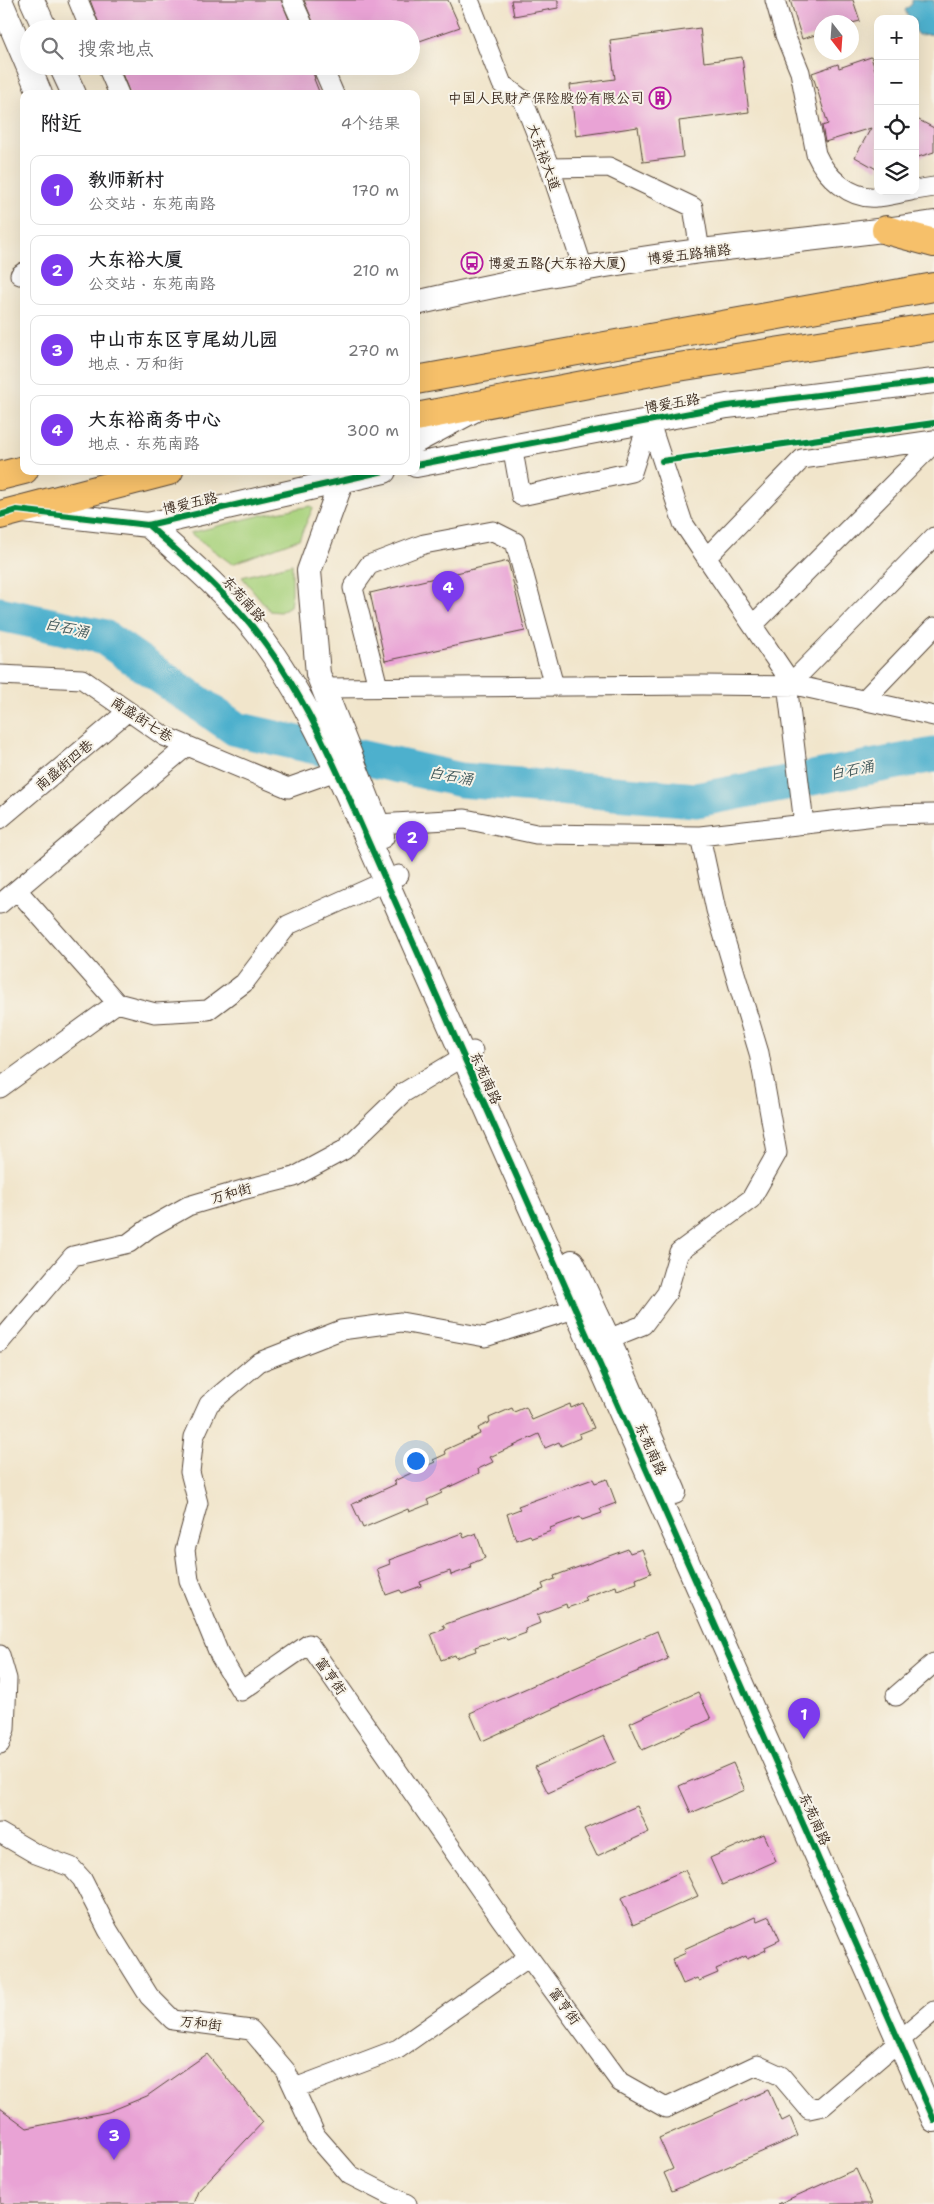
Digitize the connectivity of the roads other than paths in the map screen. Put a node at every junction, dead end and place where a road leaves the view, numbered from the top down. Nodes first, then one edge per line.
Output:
1 (0, 0) edge
2 (32, 0) edge
3 (78, 0) edge
4 (292, 0) edge
5 (469, 0) edge
6 (775, 0) edge
7 (41, 20) edge
8 (86, 20) edge
9 (301, 20) edge
10 (20, 47) edge
11 (32, 75) edge
12 (65, 75) edge
13 (111, 75) edge
14 (326, 75) edge
15 (38, 90) edge
16 (72, 90) edge
17 (117, 90) edge
18 (332, 90) edge
19 (550, 168) junction
20 (934, 187) edge
21 (919, 189) edge
22 (890, 195) edge
23 (934, 223) edge
24 (886, 230) junction
25 (934, 243) edge
26 (700, 252) junction
27 (583, 268) junction
28 (934, 287) edge
29 (420, 302) edge
30 (934, 327) edge
31 (420, 379) edge
32 (934, 381) edge
33 (492, 401) junction
34 (420, 416) edge
35 (649, 420) junction
36 (420, 439) edge
37 (934, 442) edge
38 (512, 445) junction
39 (420, 464) edge
40 (154, 475) edge
41 (350, 476) edge
42 (8, 513) edge
43 (148, 526) junction
44 (934, 538) edge
45 (706, 558) junction
46 (753, 625) junction
47 (934, 627) edge
48 (0, 675) edge
49 (554, 686) junction
50 (788, 686) junction
51 (378, 687) junction
52 (327, 697) junction
53 (864, 700) junction
54 (128, 711) junction
55 (934, 716) edge
56 (187, 746) junction
57 (348, 784) junction
58 (934, 814) edge
59 (0, 819) edge
60 (377, 824) junction
61 (804, 824) junction
62 (700, 836) junction
63 (392, 878) junction
64 (17, 890) junction
65 (0, 904) edge
66 (117, 1003) junction
67 (468, 1054) junction
68 (0, 1088) edge
69 (583, 1307) junction
70 (608, 1339) junction
71 (0, 1342) edge
72 (0, 1655) edge
73 (934, 1663) edge
74 (896, 1696) dead end
75 (0, 1744) edge
76 (0, 1833) edge
77 (529, 1957) junction
78 (934, 2011) edge
79 (909, 2033) junction
80 (294, 2088) junction
81 (934, 2089) edge
82 (934, 2120) edge
83 (407, 2204) edge

1 - 10 street
2 - 7 street
3 - 8 street
4 - 9 street
5 - 19 street, 大东裕大道
6 - 22 street
11 - 15 street
12 - 16 street
13 - 17 street
14 - 18 street
19 - 26 street
19 - 27 street, 大东裕大道
20 - 21 street
23 - 24 street, 博爱五路辅路
24 - 25 highway
24 - 26 street, 博爱五路辅路
26 - 27 street, 博爱五路辅路
27 - 29 street, 博爱五路辅路
28 - 31 highway
30 - 33 highway
32 - 35 street, 博爱五路
33 - 34 highway
33 - 36 street
35 - 38 street, 博爱五路
35 - 38 street
35 - 45 street
37 - 45 street
37 - 46 street
38 - 39 street, 博爱五路
40 - 42 highway, 博爱五路
41 - 43 street, 博爱五路
41 - 52 street
42 - 43 street, 博爱五路
43 - 57 street, 东苑南路
44 - 50 street
45 - 46 street
46 - 50 street
47 - 53 street
48 - 54 street, 南盛街七巷
49 - 50 street
49 - 51 street
49 - 51 street
50 - 53 street
50 - 61 street
51 - 52 street
52 - 57 street
53 - 55 street
54 - 56 street, 南盛街七巷
54 - 59 street, 南盛街四巷
56 - 57 street, 南盛街七巷
56 - 64 street
57 - 60 street, 东苑南路
57 - 63 street, 东苑南路
58 - 61 street
60 - 62 street
60 - 63 street, 东苑南路
61 - 62 street
62 - 70 street
63 - 66 street
63 - 67 street, 东苑南路
64 - 65 street
64 - 66 street
66 - 68 street
67 - 69 street, 东苑南路
67 - 71 street, 万和街
69 - 70 street, 东苑南路
69 - 77 street, 富亨街
69 - 82 street, 东苑南路
70 - 79 street, 东苑南路
72 - 75 street
73 - 74 street
76 - 80 street, 万和街
77 - 79 street, 富亨街
77 - 80 street
78 - 79 street
79 - 81 street, 东苑南路
80 - 83 street, 万和街

